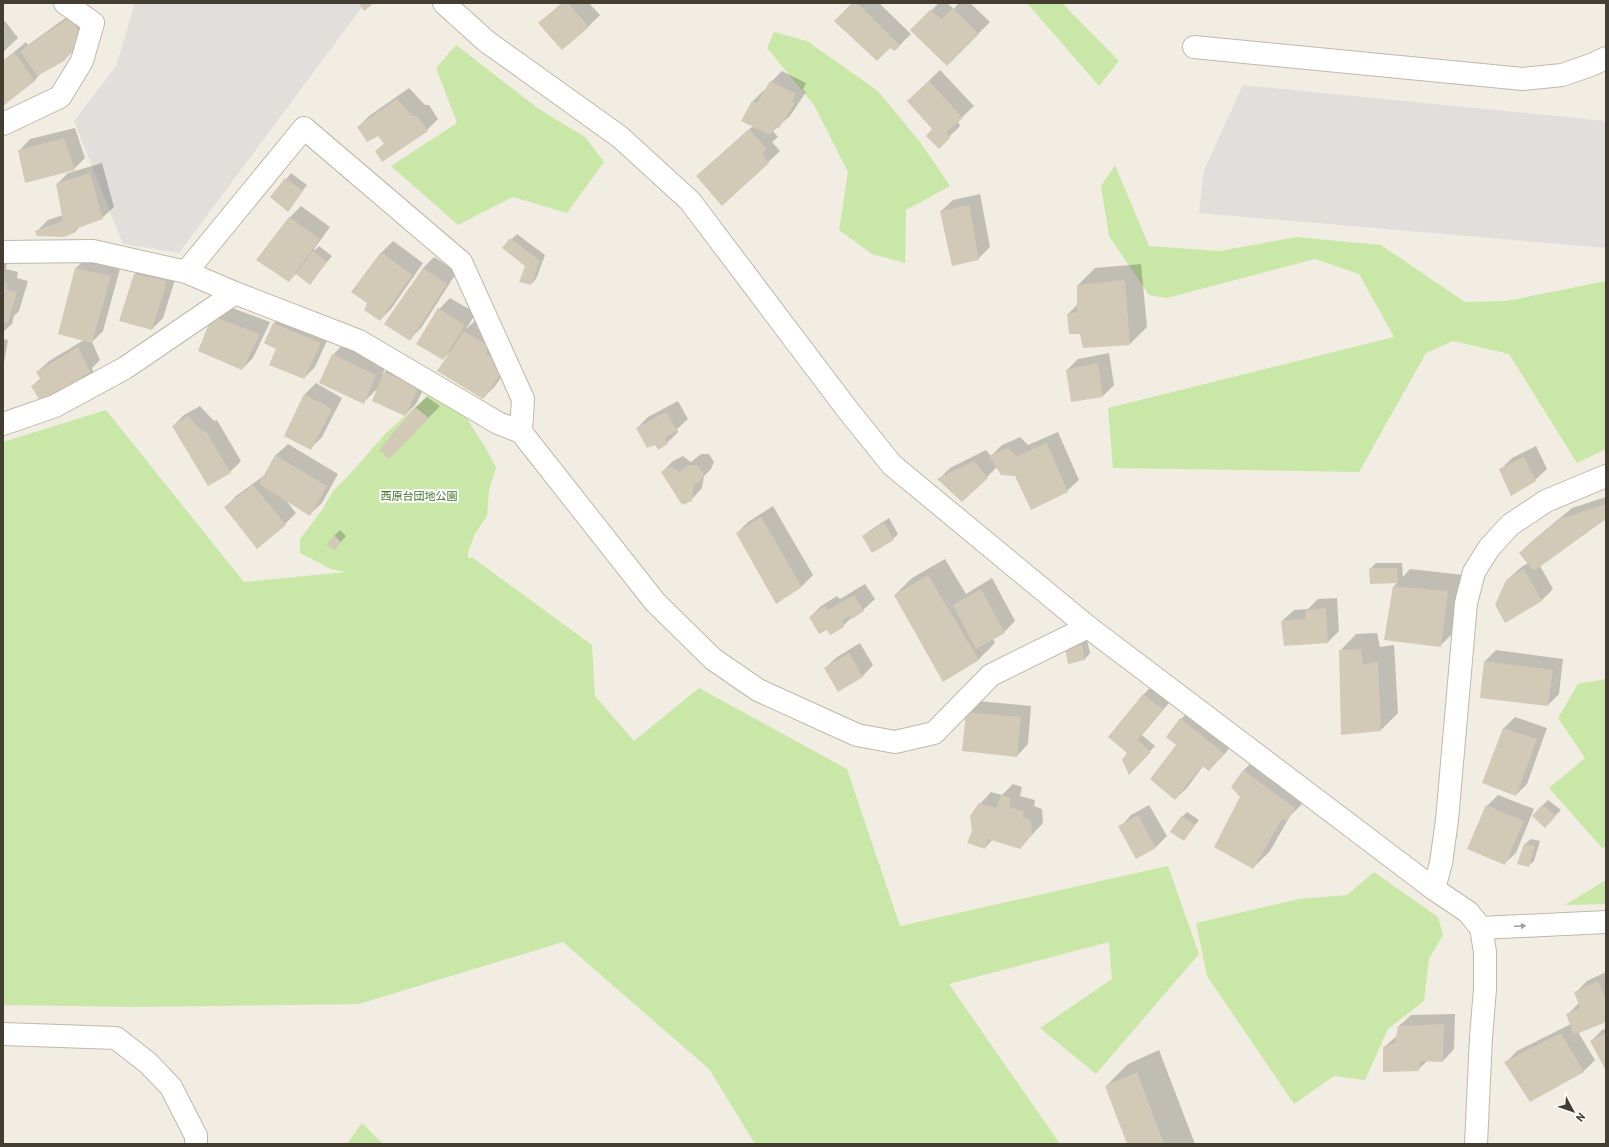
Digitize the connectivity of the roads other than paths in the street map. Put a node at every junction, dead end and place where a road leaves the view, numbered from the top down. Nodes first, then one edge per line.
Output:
1 (65, 3) edge
2 (444, 3) edge
3 (1194, 47) dead end
4 (1606, 58) edge
5 (3, 124) edge
6 (3, 252) edge
7 (186, 272) junction
8 (235, 293) junction
9 (3, 424) edge
10 (521, 432) junction
11 (1606, 476) edge
12 (1088, 628) junction
13 (1434, 889) junction
14 (1606, 922) edge
15 (1481, 928) junction
16 (3, 1034) edge
17 (196, 1144) edge
18 (1476, 1144) edge

1 - 5 street
2 - 12 street
3 - 4 street
6 - 7 street
7 - 8 street
7 - 10 street
8 - 9 street
8 - 10 street
10 - 12 street
11 - 13 street
12 - 13 street
13 - 15 street
15 -> 14 street
15 - 18 street
16 - 17 street

